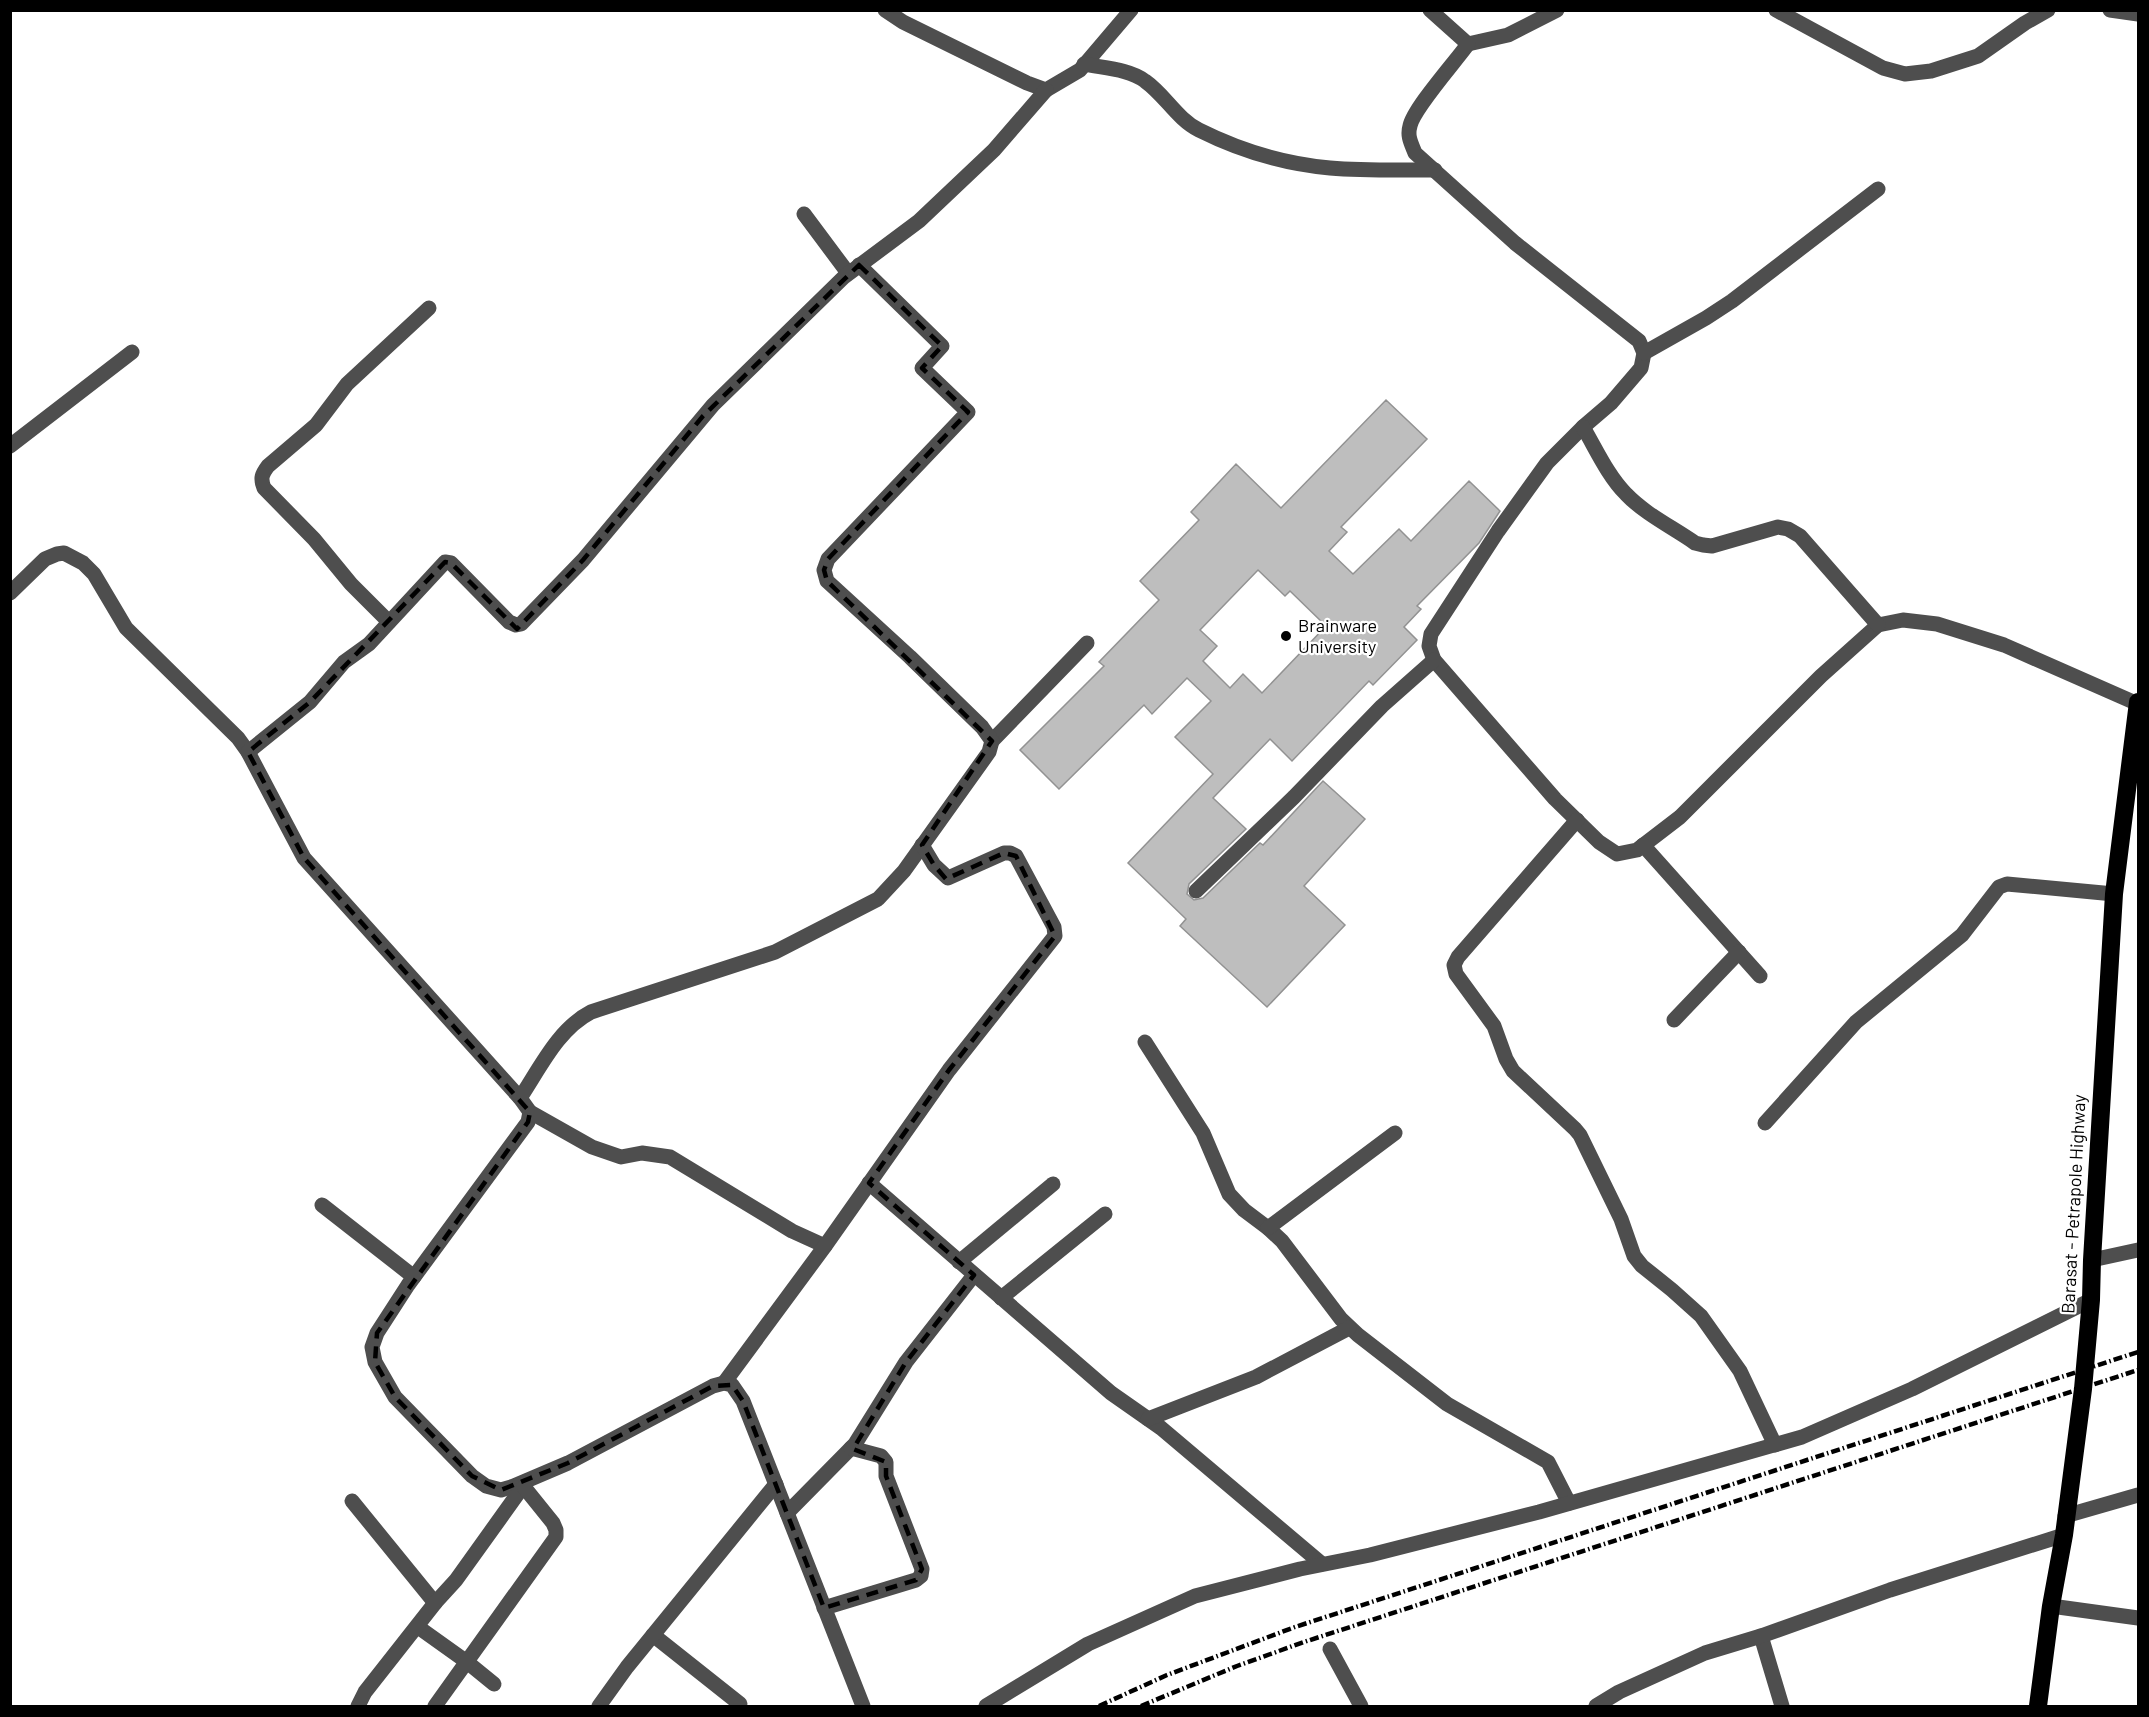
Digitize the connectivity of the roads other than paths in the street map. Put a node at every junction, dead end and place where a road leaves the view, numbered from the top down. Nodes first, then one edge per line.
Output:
1 (885, 10) edge
2 (1131, 10) edge
3 (1430, 10) edge
4 (1557, 10) edge
5 (1776, 10) edge
6 (2048, 10) edge
7 (2110, 10) edge
8 (2139, 14) edge
9 (1468, 44) junction
10 (1084, 64) junction
11 (1046, 90) junction
12 (1435, 170) junction
13 (1878, 189) dead end
14 (804, 214) dead end
15 (854, 269) junction
16 (429, 308) dead end
17 (132, 352) dead end
18 (1644, 353) junction
19 (1583, 427) junction
20 (10, 446) edge
21 (10, 593) edge
22 (389, 622) junction
23 (1878, 625) junction
24 (1087, 643) dead end
25 (1434, 660) junction
26 (2138, 703) edge
27 (992, 741) junction
28 (248, 752) junction
29 (1577, 820) junction
30 (922, 844) junction
31 (1643, 845) junction
32 (1196, 891) dead end
33 (2114, 894) junction
34 (1739, 952) junction
35 (1760, 976) dead end
36 (1674, 1020) dead end
37 (1144, 1042) dead end
38 (520, 1098) junction
39 (530, 1112) junction
40 (1765, 1122) dead end
41 (1395, 1133) dead end
42 (869, 1183) junction
43 (1053, 1184) dead end
44 (322, 1205) dead end
45 (1105, 1214) dead end
46 (1268, 1228) junction
47 (825, 1246) junction
48 (2139, 1250) edge
49 (2092, 1260) junction
50 (959, 1262) junction
51 (974, 1275) junction
52 (414, 1277) junction
53 (1001, 1298) junction
54 (2091, 1300) junction
55 (1349, 1328) junction
56 (724, 1383) junction
57 (1148, 1419) junction
58 (1775, 1445) junction
59 (851, 1448) junction
60 (526, 1483) junction
61 (776, 1484) junction
62 (2139, 1496) edge
63 (352, 1501) dead end
64 (1569, 1503) junction
65 (787, 1513) junction
66 (2066, 1516) junction
67 (2064, 1535) junction
68 (1322, 1564) junction
69 (435, 1603) junction
70 (2050, 1606) junction
71 (824, 1608) junction
72 (2139, 1618) edge
73 (418, 1627) junction
74 (654, 1635) junction
75 (1761, 1636) junction
76 (1330, 1649) dead end
77 (467, 1662) junction
78 (494, 1684) dead end
79 (740, 1704) dead end
80 (358, 1707) edge
81 (435, 1707) edge
82 (599, 1707) edge
83 (863, 1707) edge
84 (986, 1707) edge
85 (1361, 1707) edge
86 (1596, 1707) edge
87 (1782, 1707) edge
88 (2038, 1707) edge

1 - 11 street
2 - 10 street
3 - 9 street
4 - 9 street
5 - 6 street
7 - 8 street
9 - 12 street
10 - 11 street
10 - 12 street
11 - 15 street
12 - 18 street
13 - 18 street
14 - 15 street
15 - 22 street
15 - 27 street
16 - 22 street
17 - 20 street
18 - 19 street
19 - 23 street
19 - 25 street
21 - 28 street
22 - 28 street
23 - 26 street
23 - 31 street
24 - 27 street
25 - 29 street
25 - 32 street
26 - 33 highway, Barasat - Petrapole Highway
27 - 30 street
28 - 38 street
29 - 31 street
29 - 58 street
30 - 38 street
30 - 42 street
31 - 34 street
33 - 40 street
33 - 49 highway, Barasat - Petrapole Highway
34 - 35 street
34 - 36 street
37 - 46 street
38 - 39 street
39 - 47 street
39 - 52 street
41 - 46 street
42 - 47 street
42 - 50 street
43 - 50 street
44 - 52 street
45 - 53 street
46 - 55 street
47 - 56 street
48 - 49 street
49 - 54 highway, Barasat - Petrapole Highway
50 - 51 street
51 - 53 street
51 - 59 street
52 - 60 street
53 - 57 street
54 - 58 street
54 - 66 highway, Barasat - Petrapole Highway
55 - 57 street
55 - 64 street
56 - 60 street
56 - 61 street
57 - 68 street
58 - 64 street
59 - 65 street
59 - 71 street
60 - 69 street
60 - 77 street
61 - 65 street
61 - 74 street
62 - 66 street
63 - 69 street
64 - 68 street
65 - 71 street
66 - 67 highway, Barasat - Petrapole Highway
67 - 70 highway, Barasat - Petrapole Highway
67 - 75 street
68 - 84 street
69 - 73 street
70 - 72 street
70 - 88 highway, Barasat - Petrapole Highway
71 - 83 street
73 - 77 street
73 - 80 street
74 - 79 street
74 - 82 street
75 - 86 street
75 - 87 street
76 - 85 street
77 - 78 street
77 - 81 street

